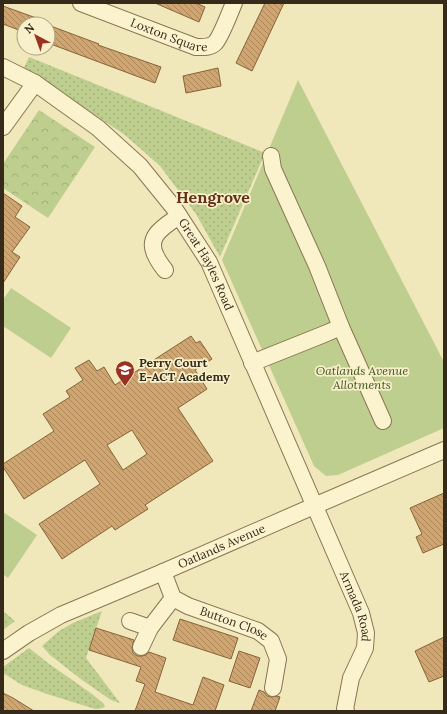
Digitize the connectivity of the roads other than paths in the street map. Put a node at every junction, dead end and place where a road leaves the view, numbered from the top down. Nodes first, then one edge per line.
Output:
1 (81, 3) edge
2 (234, 3) edge
3 (3, 67) edge
4 (35, 83) junction
5 (3, 127) edge
6 (271, 156) dead end
7 (178, 216) junction
8 (165, 270) dead end
9 (341, 327) junction
10 (252, 363) junction
11 (383, 421) dead end
12 (444, 450) edge
13 (314, 506) junction
14 (163, 572) junction
15 (173, 598) junction
16 (130, 620) dead end
17 (150, 628) junction
18 (141, 647) dead end
19 (3, 651) edge
20 (273, 688) dead end
21 (346, 711) edge

1 - 2 street, Loxton Square
3 - 4 street, Great Hayles Road
4 - 5 street
4 - 7 street, Great Hayles Road
6 - 9 street
7 - 8 street
7 - 10 street, Great Hayles Road
9 - 10 street
9 - 11 street
10 - 13 street, Great Hayles Road
12 - 13 street, Oatlands Avenue
13 - 14 street, Oatlands Avenue
13 - 21 street, Armada Road
14 - 15 street
14 - 19 street, Oatlands Avenue
15 - 17 street
15 - 20 street, Button Close
16 - 17 street
17 - 18 street

